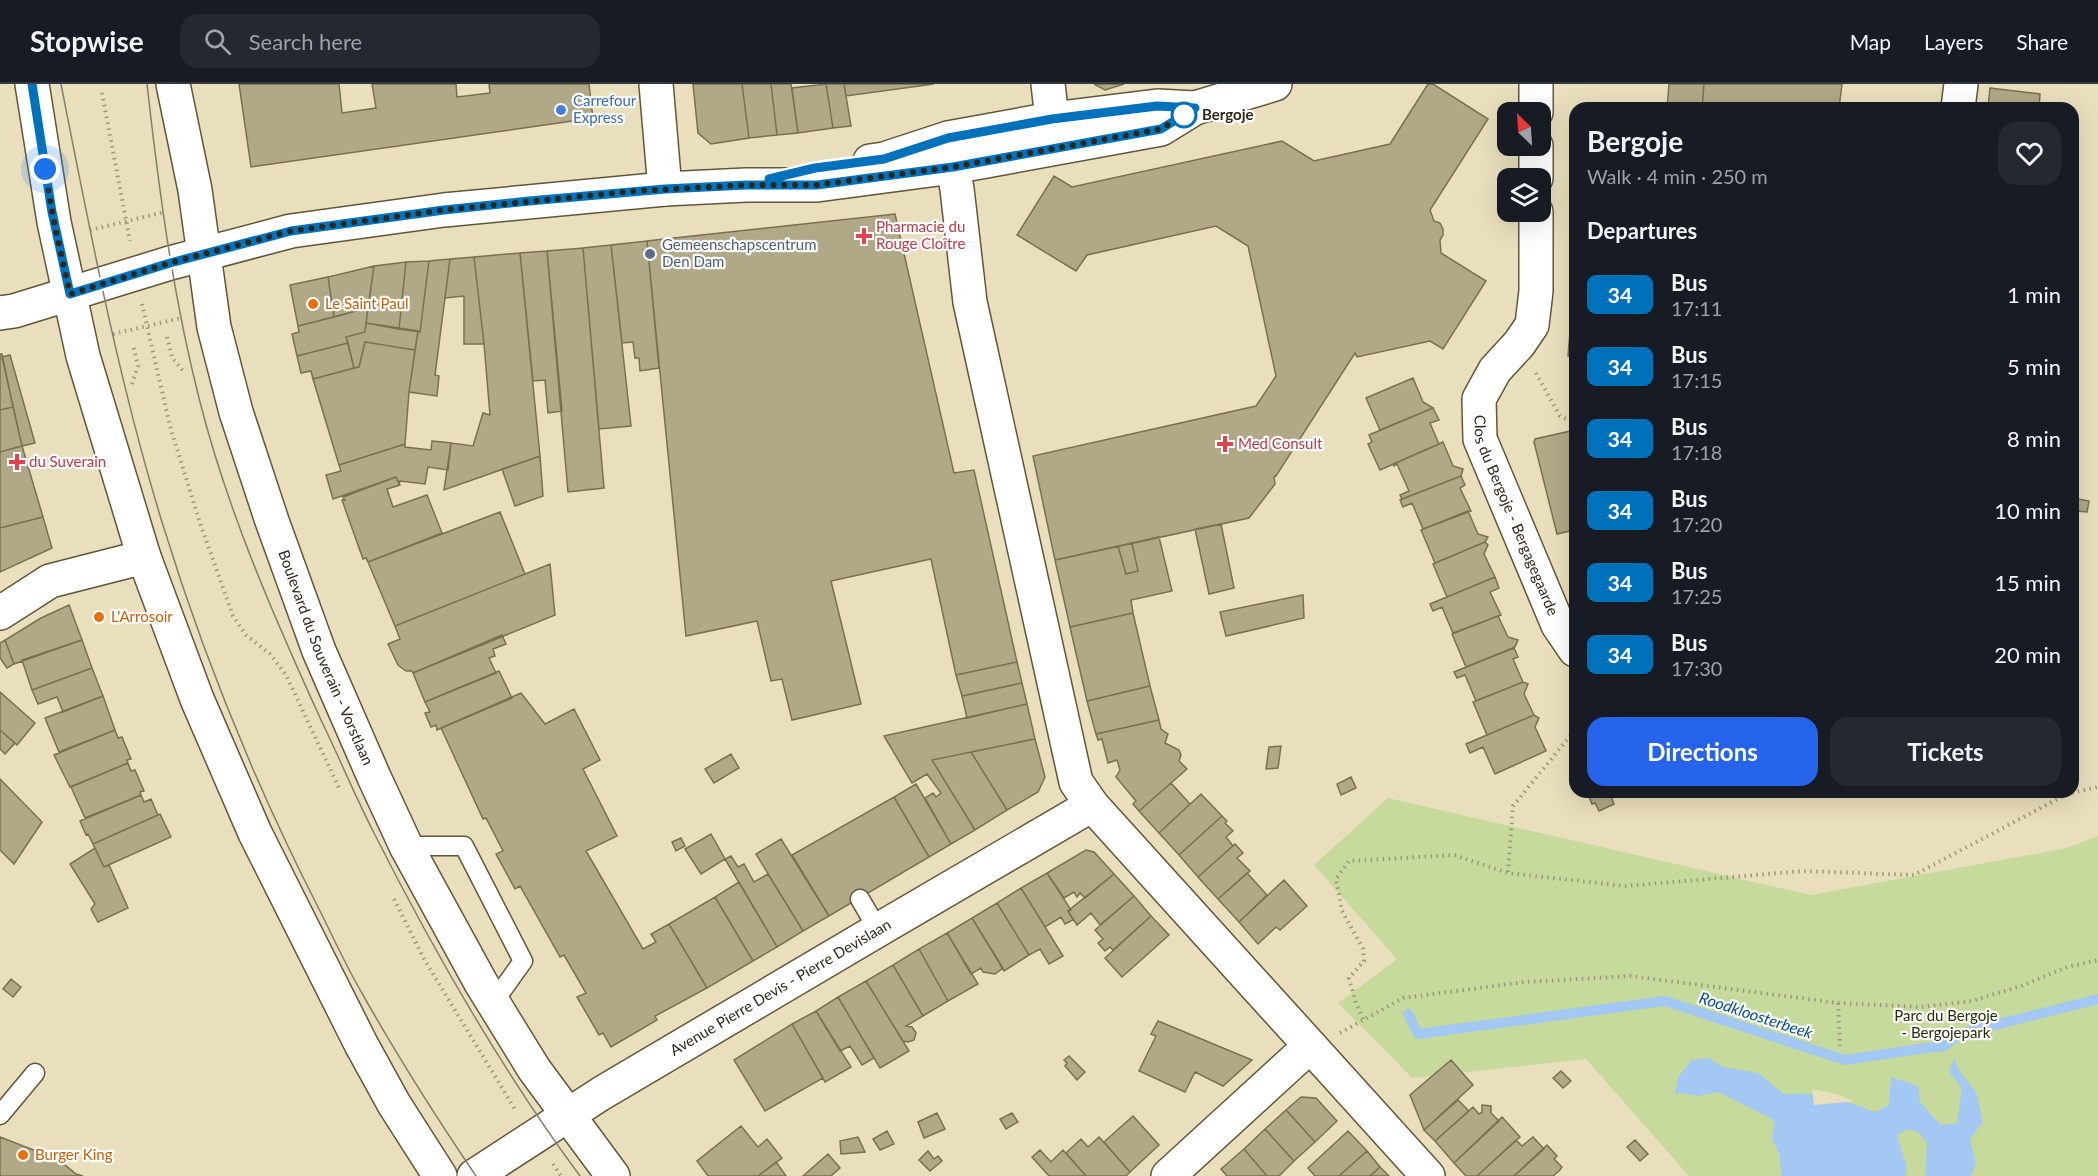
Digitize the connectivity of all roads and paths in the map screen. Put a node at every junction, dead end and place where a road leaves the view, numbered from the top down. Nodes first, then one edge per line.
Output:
1 (32, 84) edge
2 (173, 84) edge
3 (656, 84) edge
4 (1048, 84) edge
5 (1275, 84) edge
6 (1536, 84) edge
7 (1961, 84) edge
8 (1536, 102) edge
9 (1959, 102) edge
10 (1195, 108) junction
11 (1052, 119) junction
12 (950, 153) junction
13 (665, 189) junction
14 (197, 205) junction
15 (126, 221) dead end
16 (1536, 222) edge
17 (204, 254) junction
18 (70, 294) junction
19 (0, 313) edge
20 (166, 337) dead end
21 (1519, 344) junction
22 (133, 345) dead end
23 (183, 371) dead end
24 (132, 384) dead end
25 (1569, 420) edge
26 (144, 557) junction
27 (0, 613) edge
28 (1569, 641) edge
29 (1569, 737) edge
30 (2098, 787) edge
31 (2079, 791) edge
32 (2059, 798) edge
33 (1092, 805) junction
34 (406, 846) junction
35 (1508, 873) junction
36 (860, 898) dead end
37 (878, 930) junction
38 (2098, 960) edge
39 (493, 1003) junction
40 (1838, 1003) junction
41 (1363, 1019) junction
42 (1324, 1040) junction
43 (1840, 1046) dead end
44 (35, 1073) dead end
45 (568, 1114) junction
46 (0, 1115) edge
47 (440, 1176) edge
48 (474, 1176) edge
49 (613, 1176) edge
50 (1168, 1176) edge
51 (1428, 1176) edge

1 - 18 main road
2 - 14 main road, Boulevard du Souverain - Vorstlaan
3 - 13 main road
4 - 11 main road
5 - 10 main road
6 - 8 main road
7 - 9 main road
10 - 11 main road
10 - 12 main road
11 - 12 main road
12 - 13 main road
12 - 33 main road
13 - 17 main road
14 - 15 path
14 - 17 main road, Boulevard du Souverain - Vorstlaan
16 - 21 main road, Clos du Bergoje - Bergagegaarde
17 - 18 main road
17 - 34 main road, Boulevard du Souverain - Vorstlaan
18 - 19 main road
18 - 26 main road
20 - 23 path
21 - 25 path
21 - 28 main road, Clos du Bergoje - Bergagegaarde
22 - 24 path
26 - 27 main road
26 - 47 main road
29 - 35 path
30 - 31 path
32 - 35 path
33 - 37 main road, Avenue Pierre Devis - Pierre Devislaan
33 - 42 main road
34 - 39 main road, Boulevard du Souverain - Vorstlaan
34 - 39 lane
35 - 41 path
36 - 37 lane
37 - 45 main road, Avenue Pierre Devis - Pierre Devislaan
38 - 40 path
39 - 45 main road, Boulevard du Souverain - Vorstlaan
40 - 41 path
40 - 43 path
41 - 42 path
42 - 50 main road
42 - 51 main road
44 - 46 lane
45 - 48 main road, Avenue Pierre Devis - Pierre Devislaan
45 - 49 main road, Boulevard du Souverain - Vorstlaan

